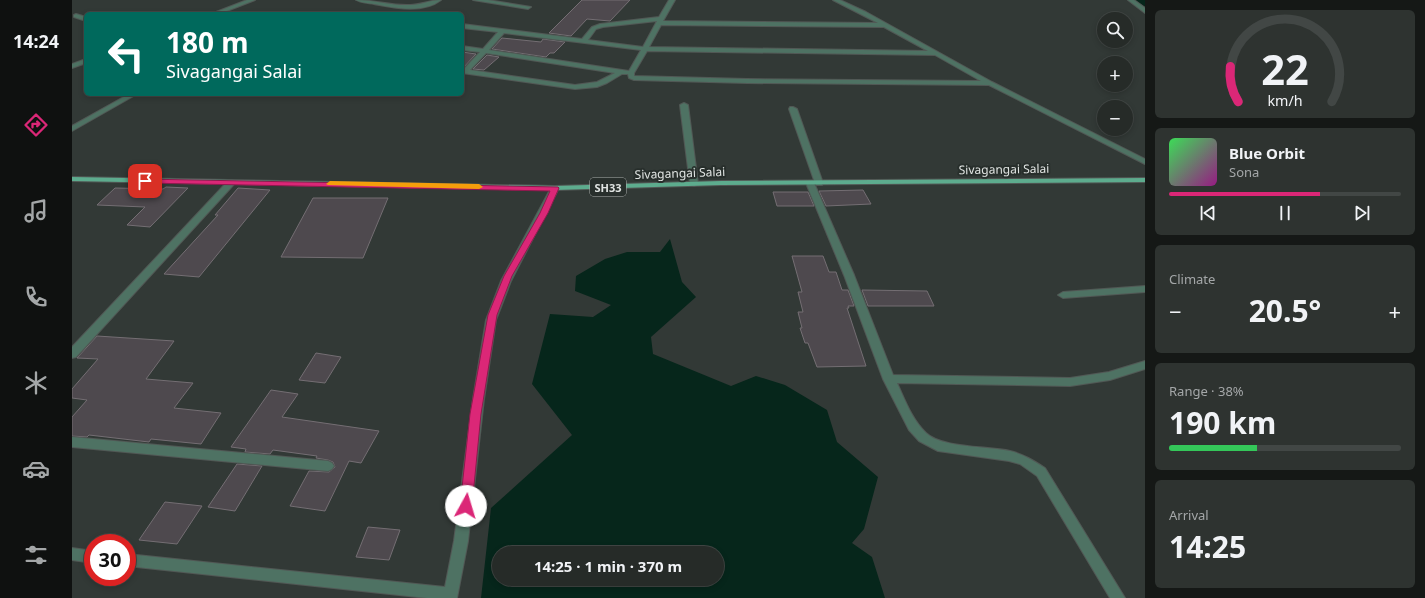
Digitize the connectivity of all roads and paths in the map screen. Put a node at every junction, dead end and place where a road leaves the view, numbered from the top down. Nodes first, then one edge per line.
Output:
1 (252, 0) edge
2 (359, 0) edge
3 (438, 0) edge
4 (476, 0) edge
5 (672, 0) edge
6 (836, 0) edge
7 (1131, 0) edge
8 (528, 7) dead end
9 (1145, 11) edge
10 (219, 12) edge
11 (76, 16) dead end
12 (84, 18) edge
13 (660, 21) junction
14 (885, 25) junction
15 (464, 26) edge
16 (503, 32) junction
17 (583, 42) junction
18 (464, 48) edge
19 (645, 49) junction
20 (485, 51) junction
21 (935, 52) junction
22 (84, 62) edge
23 (72, 66) edge
24 (464, 71) edge
25 (621, 71) junction
26 (631, 73) junction
27 (990, 83) junction
28 (130, 96) edge
29 (684, 105) dead end
30 (793, 109) dead end
31 (72, 129) edge
32 (1145, 162) edge
33 (72, 179) edge
34 (1145, 180) edge
35 (232, 182) junction
36 (814, 183) junction
37 (694, 184) junction
38 (555, 188) junction
39 (1145, 289) edge
40 (1063, 295) dead end
41 (72, 354) edge
42 (1145, 365) edge
43 (889, 379) junction
44 (72, 442) edge
45 (328, 466) dead end
46 (72, 554) edge
47 (84, 556) edge
48 (136, 561) edge
49 (451, 596) edge
50 (1118, 598) edge

1 - 10 street
2 - 3 street
4 - 8 street
5 - 13 street
6 - 14 street
7 - 9 street
11 - 12 street
13 - 14 street
13 - 17 street
13 - 19 street
14 - 21 street
15 - 16 street
16 - 17 street
16 - 20 street
17 - 19 street
18 - 20 street
19 - 21 street
19 - 26 street
20 - 24 street
20 - 25 street
21 - 27 street
22 - 23 street
24 - 25 street
25 - 26 street
26 - 27 street
27 - 32 street
28 - 31 street
29 - 37 street
30 - 36 street
33 - 35 main road, Sivagangai Salai / SH33
34 - 36 main road, Sivagangai Salai / SH33
35 - 38 main road, Sivagangai Salai / SH33
35 - 41 street
36 - 37 main road, Sivagangai Salai / SH33
36 - 43 street
37 - 38 main road, Sivagangai Salai / SH33
38 - 49 street
39 - 40 street
42 - 43 street
43 - 50 street
44 - 45 street
46 - 47 street
48 - 49 street

